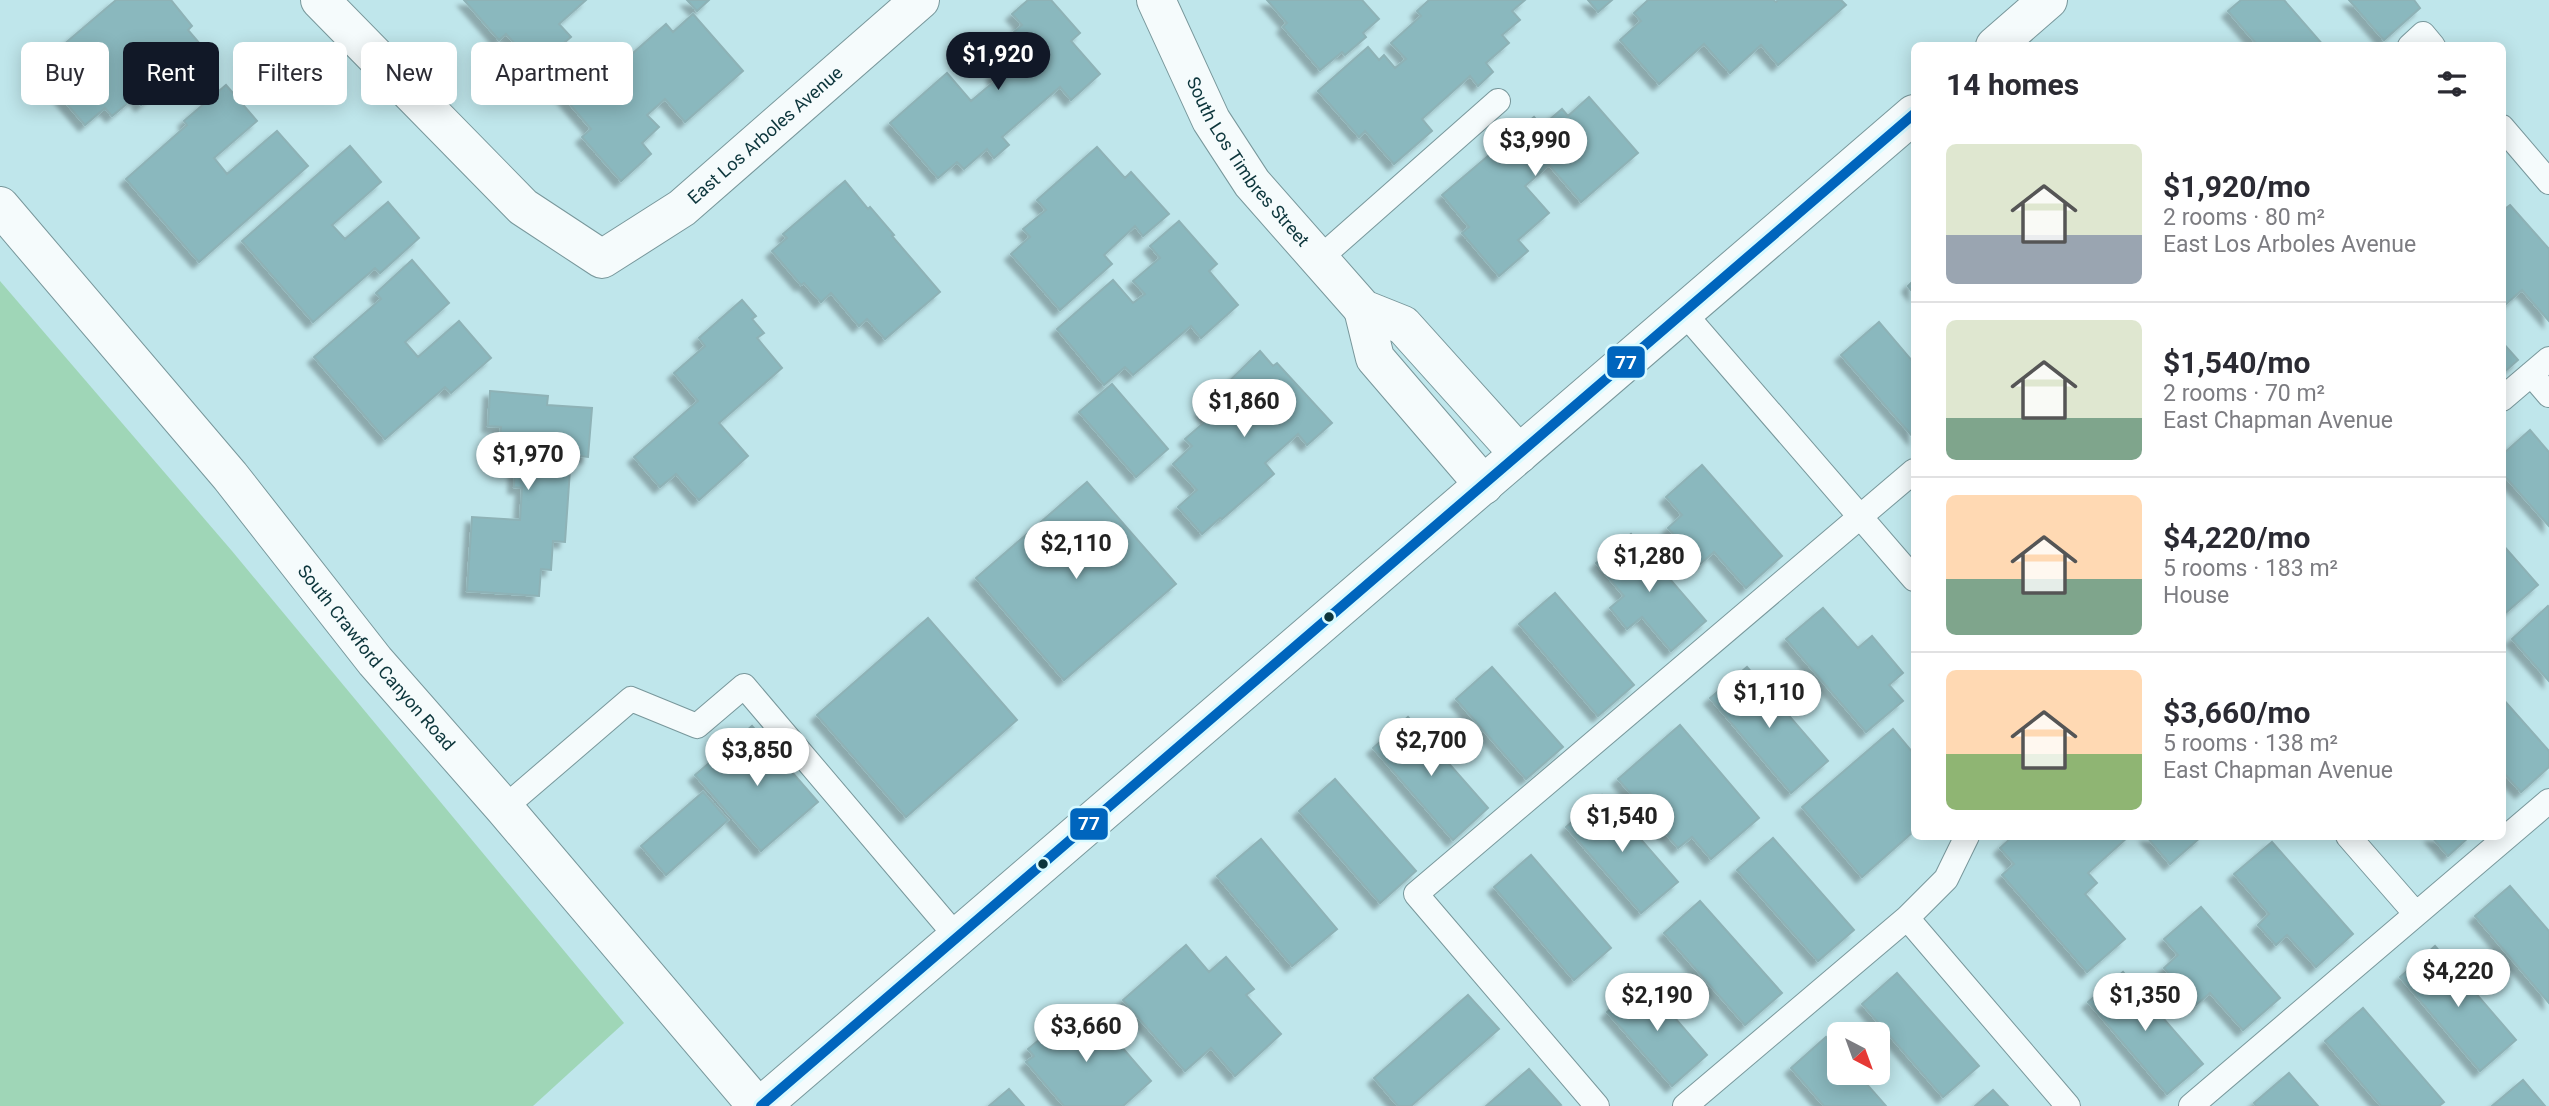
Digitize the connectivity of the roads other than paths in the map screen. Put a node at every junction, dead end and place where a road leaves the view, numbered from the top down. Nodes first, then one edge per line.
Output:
1 (320, 0) edge
2 (920, 0) edge
3 (1156, 0) edge
4 (2048, 0) edge
5 (2000, 42) edge
6 (2414, 42) edge
7 (2430, 42) edge
8 (1498, 101) dead end
9 (1911, 117) edge
10 (2506, 132) edge
11 (2549, 182) edge
12 (0, 206) edge
13 (1319, 259) junction
14 (1363, 309) junction
15 (1684, 313) junction
16 (2540, 367) edge
17 (2549, 395) edge
18 (2506, 396) edge
19 (1519, 454) junction
20 (1911, 474) edge
21 (1484, 485) junction
22 (1861, 517) junction
23 (1911, 575) edge
24 (2549, 801) edge
25 (504, 808) junction
26 (2506, 838) edge
27 (1966, 840) edge
28 (2351, 840) edge
29 (2503, 840) edge
30 (2416, 914) junction
31 (1907, 918) junction
32 (957, 937) junction
33 (759, 1106) edge
34 (1597, 1106) edge
35 (1685, 1106) edge
36 (2068, 1106) edge
37 (2191, 1106) edge

1 - 2 main road, East Los Arboles Avenue
3 - 13 main road, South Los Timbres Street
4 - 5 main road
6 - 7 lane
8 - 13 lane
9 - 15 main road
10 - 11 lane
12 - 25 main road, South Crawford Canyon Road
13 - 14 main road, South Los Timbres Street
14 - 19 main road, South Los Timbres Street
14 - 21 main road, South Los Timbres Street
15 - 19 main road
15 - 22 lane
16 - 17 lane
16 - 18 lane
19 - 21 main road
20 - 22 lane
21 - 32 main road
22 - 23 lane
22 - 34 lane
24 - 26 lane
25 - 32 lane
25 - 33 main road, South Crawford Canyon Road
27 - 31 lane
28 - 30 lane
29 - 30 lane
30 - 37 lane
31 - 35 lane
31 - 36 lane
32 - 33 main road

